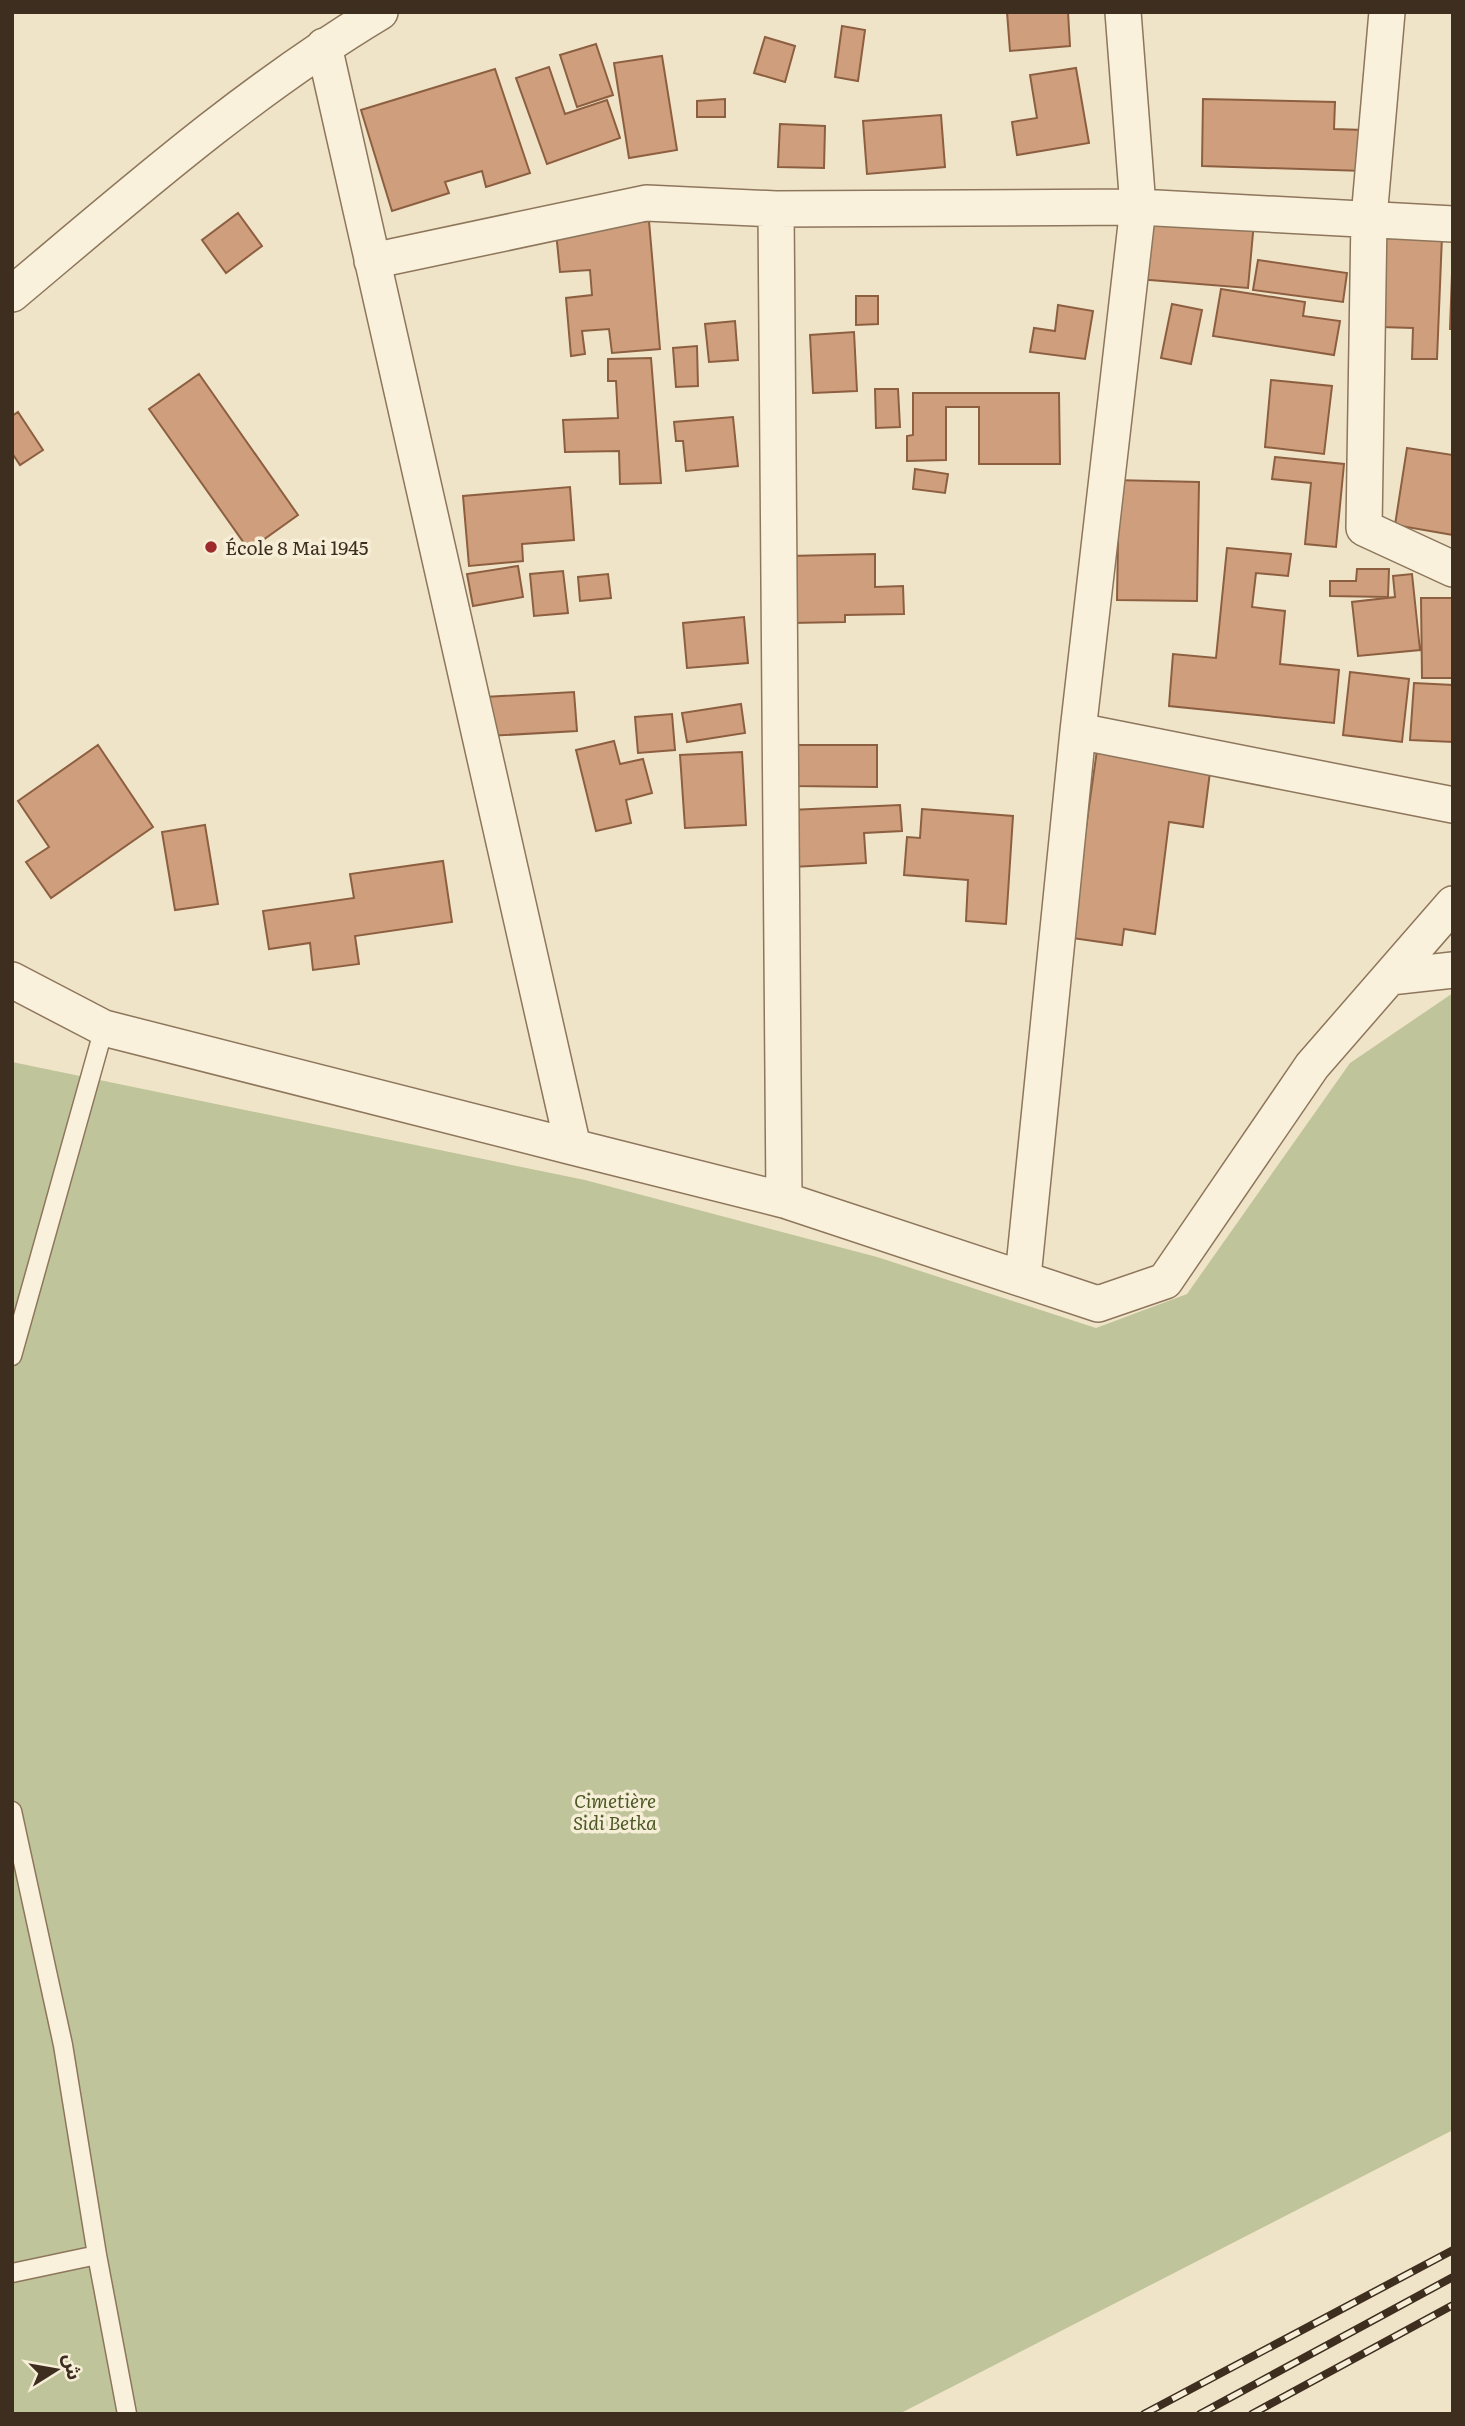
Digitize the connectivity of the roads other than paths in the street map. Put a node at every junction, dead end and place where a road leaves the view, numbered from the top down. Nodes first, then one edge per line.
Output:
1 (380, 12) edge
2 (1123, 12) edge
3 (1387, 12) edge
4 (324, 46) junction
5 (1138, 207) junction
6 (775, 209) junction
7 (1369, 218) junction
8 (1453, 224) edge
9 (372, 261) junction
10 (12, 294) edge
11 (1453, 569) edge
12 (1078, 731) junction
13 (1453, 805) edge
14 (1453, 904) edge
15 (1453, 970) edge
16 (1390, 977) junction
17 (12, 980) edge
18 (104, 1028) junction
19 (573, 1147) junction
20 (784, 1200) junction
21 (1023, 1277) junction
22 (12, 1356) edge
23 (12, 1811) edge
24 (97, 2255) junction
25 (12, 2273) edge
26 (127, 2414) edge

1 - 4 street
2 - 5 street
3 - 7 street
4 - 9 street
4 - 10 street
5 - 6 street
5 - 7 street
5 - 12 street
6 - 9 street
6 - 20 street
7 - 8 street
7 - 11 street
9 - 19 street
12 - 13 street
12 - 21 street
14 - 16 street
15 - 16 street
16 - 21 street
17 - 18 street
18 - 19 street
18 - 22 lane
19 - 20 street
20 - 21 street
23 - 24 lane
24 - 25 lane
24 - 26 lane

